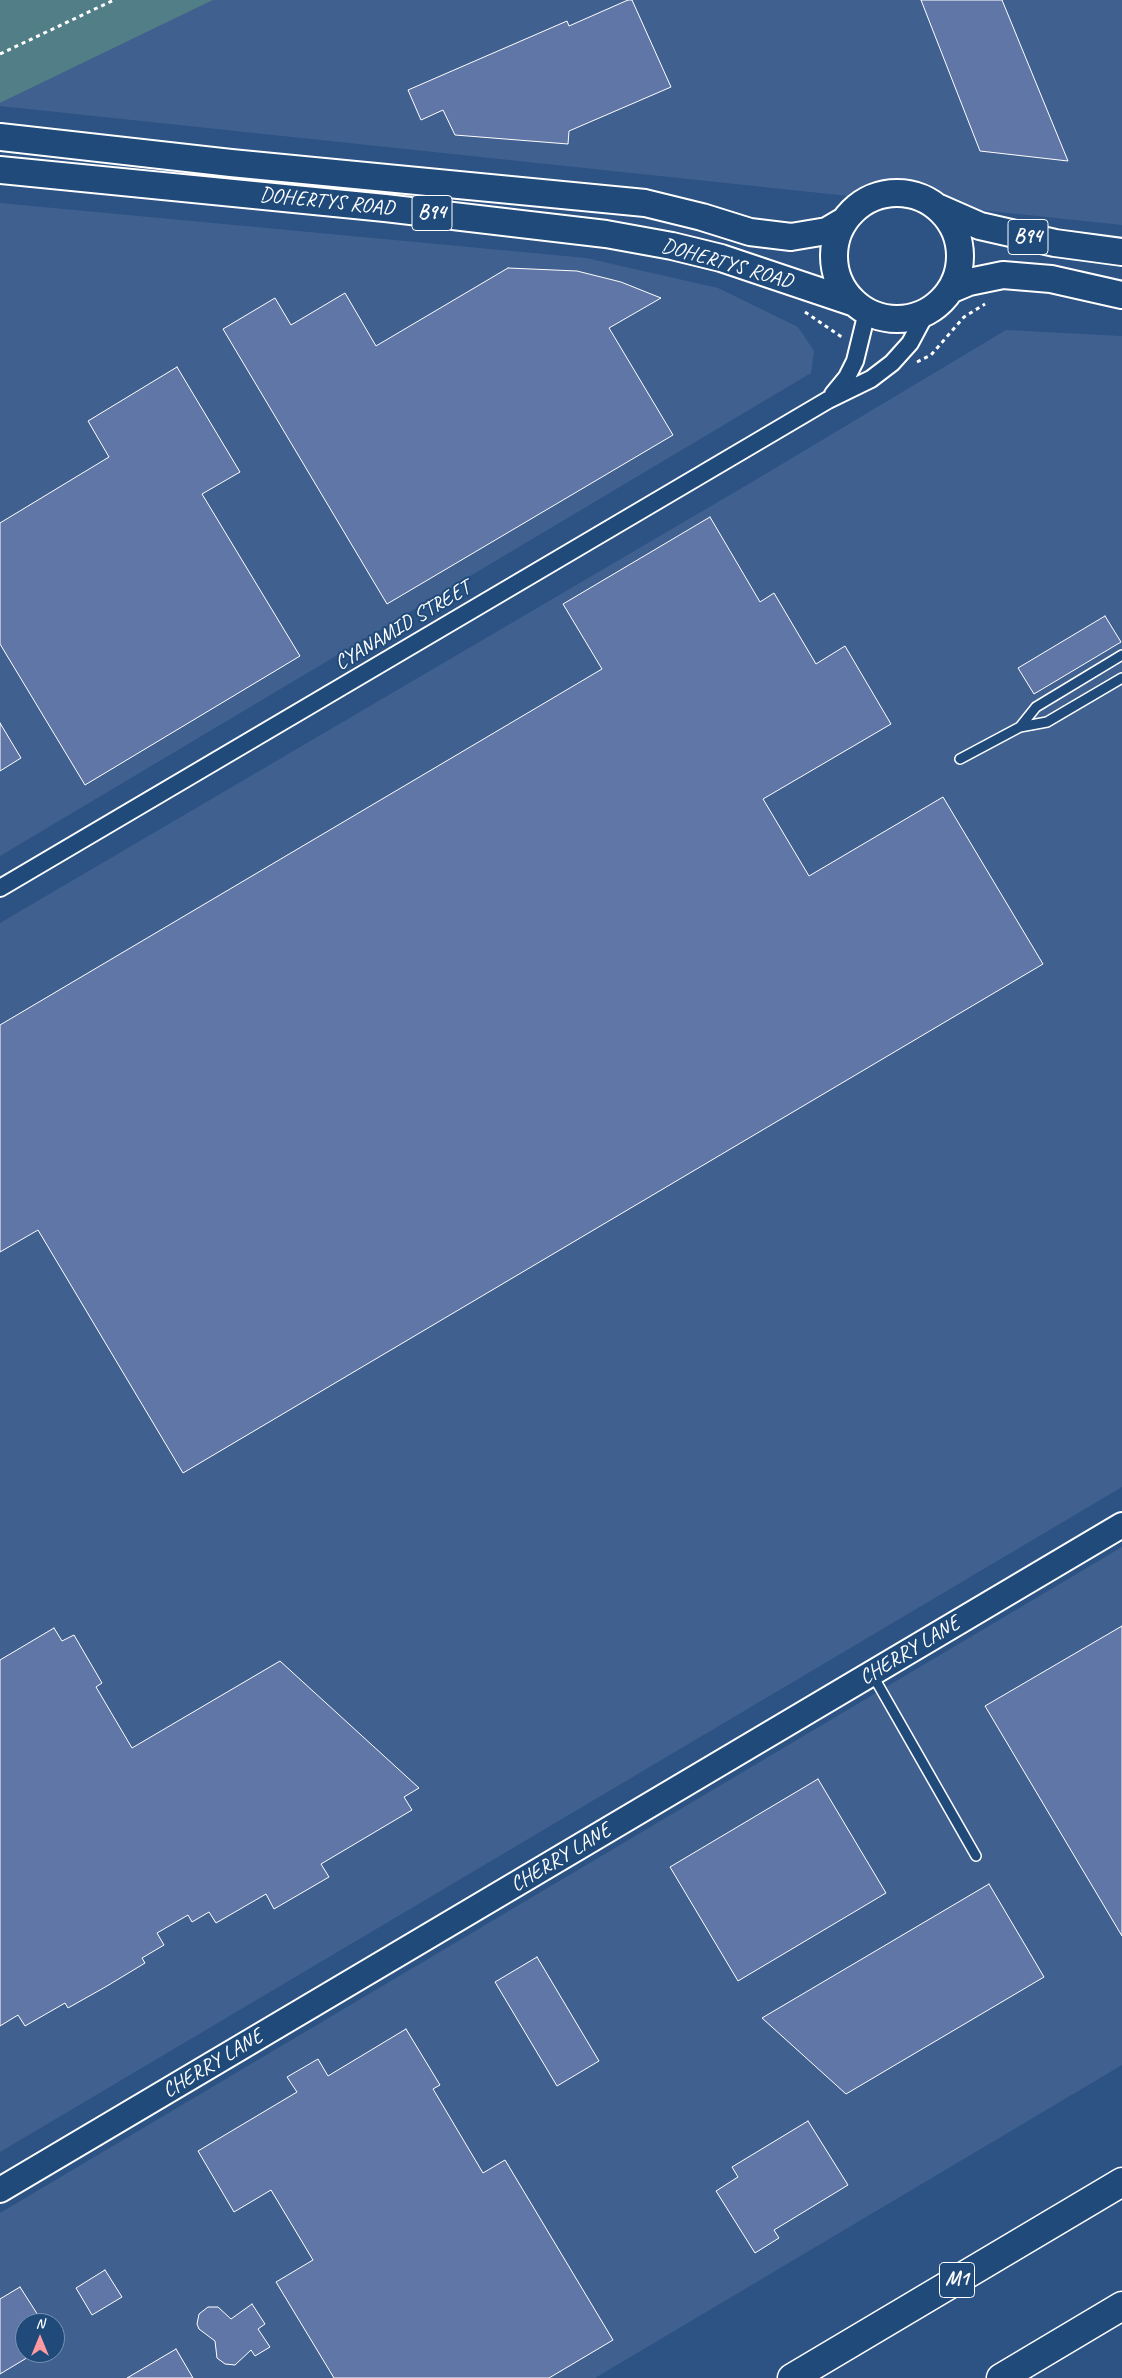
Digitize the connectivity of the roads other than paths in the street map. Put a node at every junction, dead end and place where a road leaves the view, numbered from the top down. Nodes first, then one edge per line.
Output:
1 (0, 137) edge
2 (0, 170) edge
3 (938, 208) junction
4 (844, 221) junction
5 (1122, 252) edge
6 (950, 290) junction
7 (1122, 295) edge
8 (861, 307) junction
9 (926, 312) junction
10 (828, 400) junction
11 (1122, 655) edge
12 (1122, 678) edge
13 (1020, 727) junction
14 (960, 759) dead end
15 (0, 888) edge
16 (1122, 1525) edge
17 (872, 1674) junction
18 (976, 1856) dead end
19 (1122, 2182) edge
20 (0, 2190) edge
21 (1122, 2306) edge
22 (792, 2378) edge
23 (1002, 2378) edge

1 - 4 main road, DOHERTYS ROAD / B94
2 - 8 main road, DOHERTYS ROAD / B94
3 - 4 main road, B94
3 - 5 main road, B94
3 - 6 main road
4 - 8 main road
6 - 7 main road, B94
6 - 9 main road, B94
8 - 9 main road, B94
8 - 10 street, CYANAMID STREET
9 - 10 street, CYANAMID STREET
10 - 15 street, CYANAMID STREET
11 - 13 lane
12 - 13 lane
13 - 14 lane
16 - 17 street, CHERRY LANE
17 - 18 lane
17 - 20 street, CHERRY LANE
19 - 22 highway, M1
21 - 23 highway

